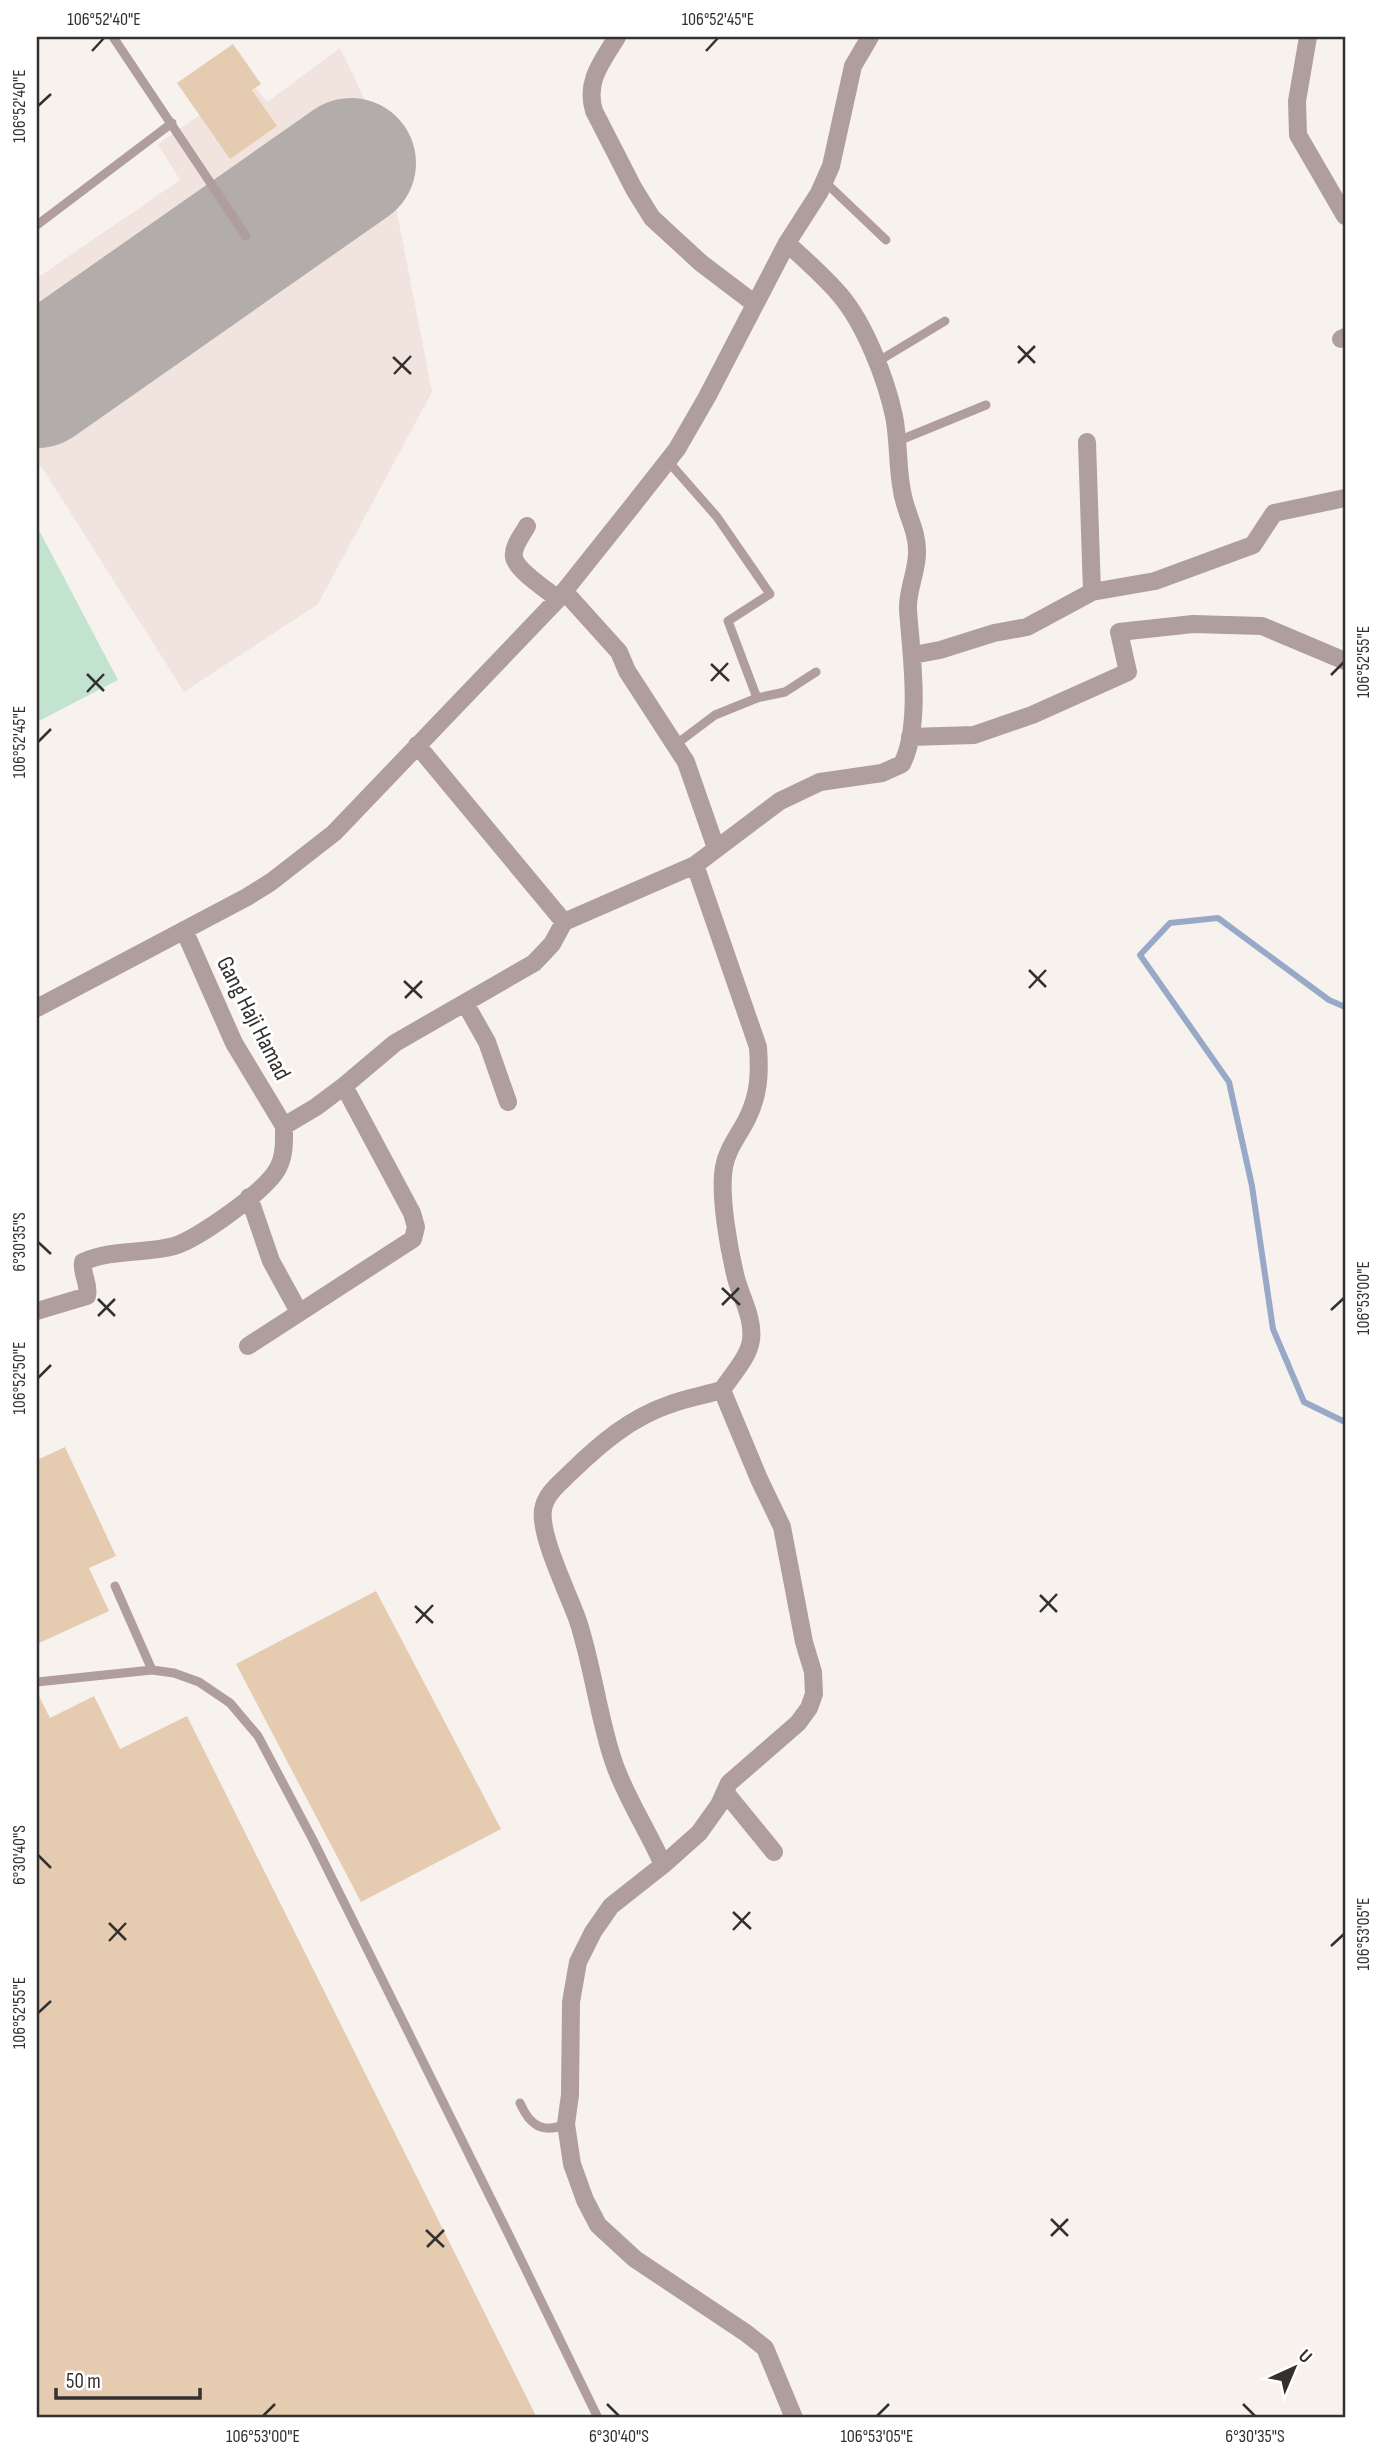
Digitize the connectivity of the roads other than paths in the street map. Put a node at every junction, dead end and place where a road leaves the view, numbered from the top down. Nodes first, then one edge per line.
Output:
1 (113, 37) edge
2 (617, 37) edge
3 (870, 37) edge
4 (1308, 37) edge
5 (172, 124) junction
6 (825, 182) junction
7 (1345, 216) edge
8 (37, 225) edge
9 (246, 236) dead end
10 (886, 240) dead end
11 (787, 243) junction
12 (755, 304) junction
13 (945, 321) dead end
14 (877, 362) junction
15 (986, 405) dead end
16 (898, 441) junction
17 (1087, 442) dead end
18 (667, 460) junction
19 (1345, 498) edge
20 (527, 526) dead end
21 (1091, 592) junction
22 (561, 595) junction
23 (913, 655) junction
24 (1345, 661) edge
25 (816, 671) dead end
26 (757, 698) junction
27 (910, 737) junction
28 (417, 745) junction
29 (675, 745) junction
30 (716, 848) junction
31 (695, 865) junction
32 (564, 922) junction
33 (184, 930) junction
34 (465, 1003) junction
35 (37, 1009) edge
36 (344, 1086) junction
37 (508, 1102) dead end
38 (284, 1125) junction
39 (249, 1197) junction
40 (37, 1311) edge
41 (299, 1312) junction
42 (248, 1346) dead end
43 (722, 1390) junction
44 (115, 1587) dead end
45 (152, 1670) junction
46 (37, 1682) edge
47 (725, 1792) junction
48 (774, 1852) dead end
49 (663, 1866) junction
50 (520, 2103) dead end
51 (566, 2124) junction
52 (598, 2418) edge
53 (794, 2418) edge

1 - 5 lane
2 - 12 street
3 - 6 street
4 - 7 street
5 - 8 lane
5 - 9 lane
6 - 10 lane
6 - 11 street
11 - 12 street
11 - 14 street
12 - 18 street
13 - 14 lane
14 - 16 street
15 - 16 lane
16 - 23 street
17 - 21 street
18 - 22 street
18 - 26 lane
19 - 21 street
20 - 22 street
21 - 23 street
22 - 28 street
22 - 29 street
23 - 27 street
24 - 27 street
25 - 26 lane
26 - 29 lane
27 - 30 street
28 - 32 street
28 - 33 street
29 - 30 street
30 - 31 street
31 - 32 street
31 - 43 street
32 - 34 street
33 - 35 street
33 - 38 street, Gang Haji Hamad
34 - 36 street
34 - 37 street
36 - 38 street
36 - 41 street
38 - 39 street
39 - 40 street
39 - 41 street
41 - 42 street
43 - 47 street
43 - 49 street
44 - 45 lane
45 - 46 lane
45 - 52 lane
47 - 48 street
47 - 49 street
49 - 51 street
50 - 51 lane
51 - 53 street

